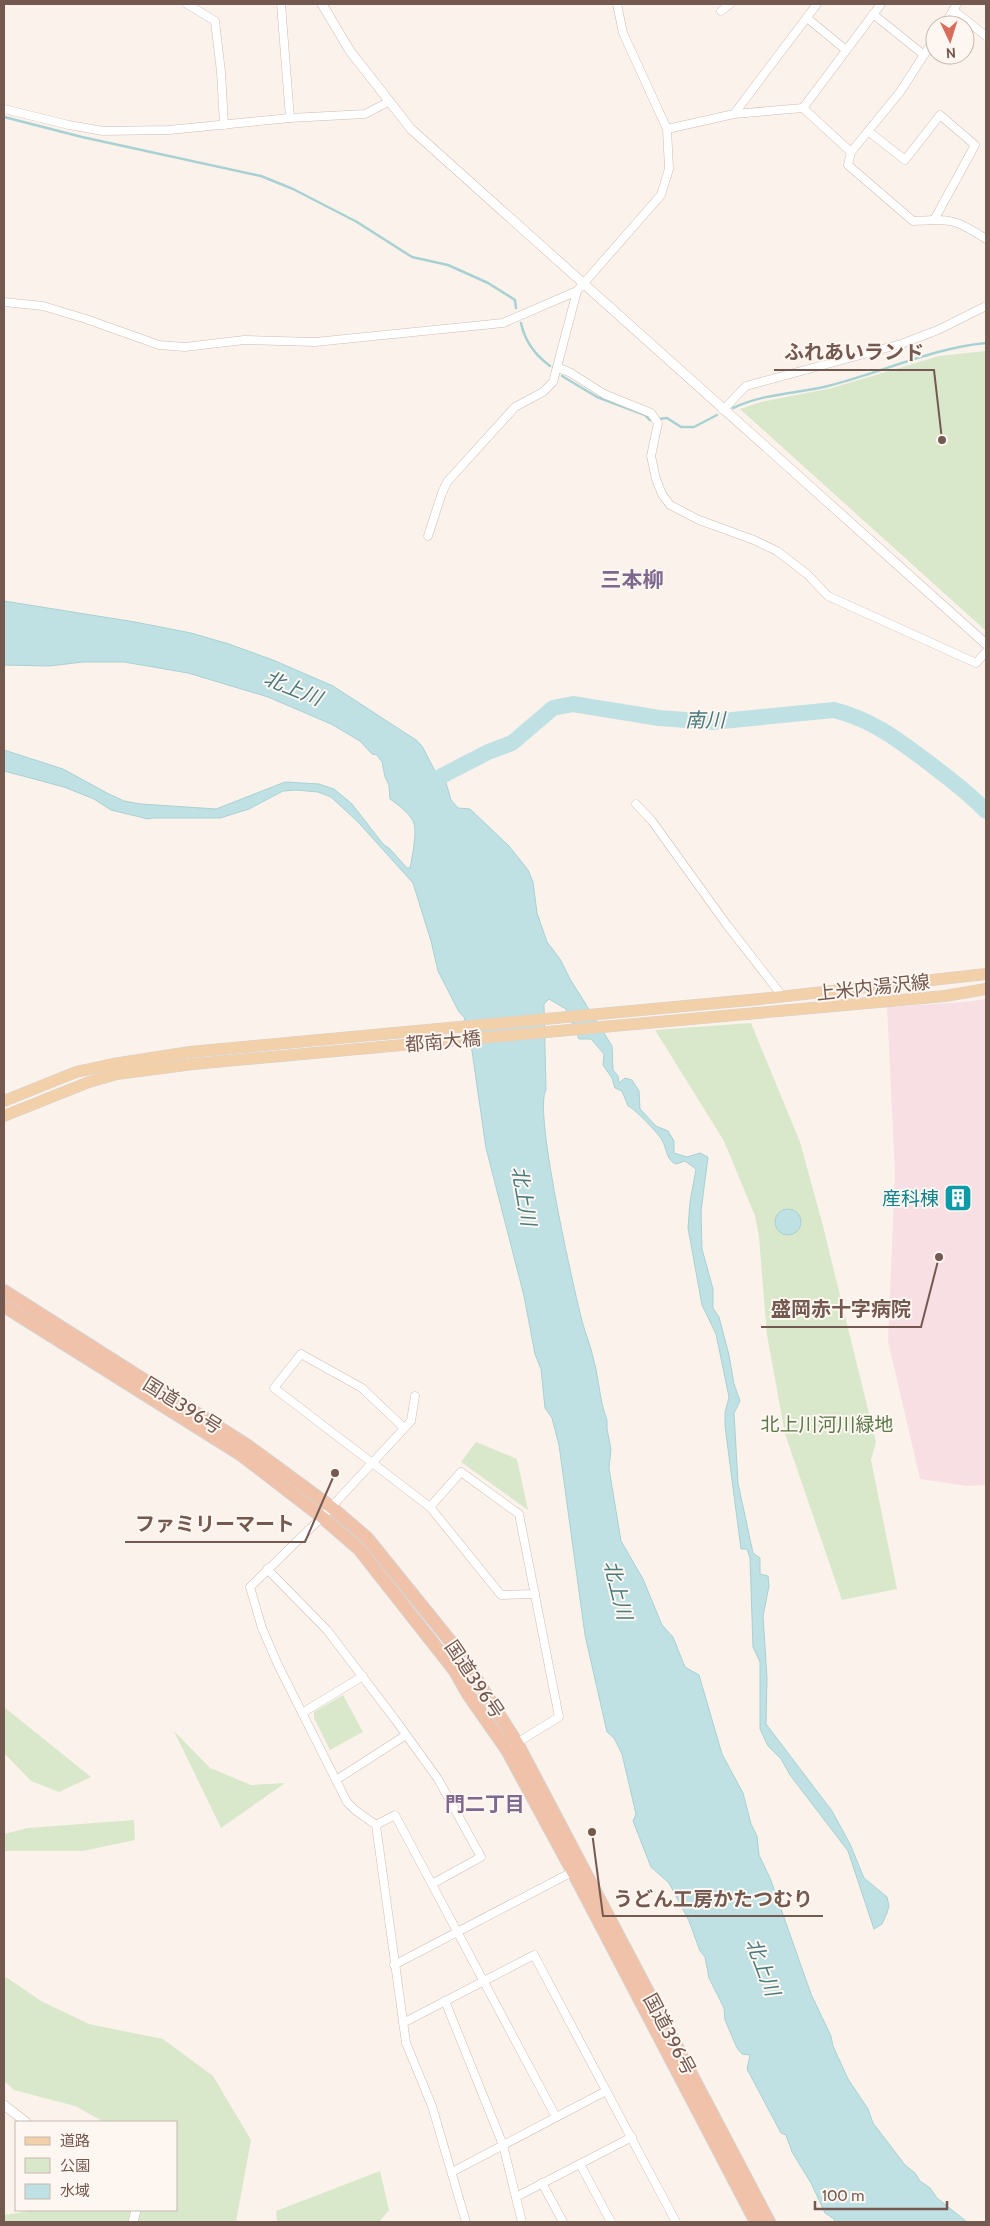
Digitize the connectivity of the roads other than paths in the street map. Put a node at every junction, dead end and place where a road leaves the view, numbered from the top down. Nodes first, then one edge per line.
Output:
1 (187, 4) edge
2 (281, 4) edge
3 (322, 4) edge
4 (617, 4) edge
5 (730, 4) edge
6 (817, 4) edge
7 (881, 4) edge
8 (955, 7) edge
9 (721, 11) dead end
10 (873, 14) junction
11 (807, 18) junction
12 (986, 36) edge
13 (846, 50) junction
14 (924, 55) joint
15 (388, 102) junction
16 (803, 108) junction
17 (4, 109) edge
18 (734, 114) junction
19 (290, 118) junction
20 (224, 125) junction
21 (667, 129) junction
22 (868, 131) junction
23 (851, 152) junction
24 (934, 220) junction
25 (986, 239) edge
26 (579, 288) junction
27 (4, 302) edge
28 (986, 306) edge
29 (557, 367) junction
30 (723, 410) junction
31 (428, 536) dead end
32 (986, 644) edge
33 (986, 652) edge
34 (636, 804) dead end
35 (986, 974) edge
36 (986, 989) edge
37 (783, 996) junction
38 (760, 999) joint
39 (768, 1010) joint
40 (115, 1069) junction
41 (4, 1100) edge
42 (4, 1116) edge
43 (4, 1291) edge
44 (4, 1306) edge
45 (414, 1396) dead end
46 (404, 1428) junction
47 (372, 1464) junction
48 (430, 1507) junction
49 (326, 1512) junction
50 (267, 1569) junction
51 (535, 1594) junction
52 (363, 1676) junction
53 (302, 1713) junction
54 (406, 1735) junction
55 (512, 1746) junction
56 (336, 1780) junction
57 (376, 1825) junction
58 (578, 1869) junction
59 (432, 1884) junction
60 (457, 1932) junction
61 (394, 1965) junction
62 (484, 1981) junction
63 (445, 2001) junction
64 (403, 2023) junction
65 (606, 2091) junction
66 (4, 2106) edge
67 (556, 2117) junction
68 (25, 2121) edge
69 (632, 2137) junction
70 (503, 2145) junction
71 (580, 2164) junction
72 (452, 2172) junction
73 (542, 2184) junction
74 (516, 2197) junction
75 (466, 2222) edge
76 (522, 2222) edge
77 (563, 2222) edge
78 (611, 2222) edge
79 (676, 2222) edge
80 (756, 2222) edge
81 (769, 2222) edge

1 - 20 street
2 - 19 street
3 - 15 street
4 - 21 street
5 - 9 street
6 - 11 street
7 - 10 street
8 - 12 street
10 - 13 street
10 - 14 street
11 - 13 street
11 - 18 street
13 - 16 street
14 - 22 street
15 - 19 street
15 - 26 street
16 - 18 street
16 - 23 street
17 - 20 street
18 - 21 street
19 - 20 street
21 - 26 street
22 - 23 street
22 - 24 street
23 - 24 street
24 - 25 street
26 - 27 street
26 - 29 street
26 - 30 street
28 - 30 street
29 - 31 street
29 - 33 street
30 - 32 street
34 - 37 street
35 - 37 main road, 上米内湯沢線
36 - 39 main road, 上米内湯沢線
37 - 38 main road, 上米内湯沢線
38 - 40 main road, 都南大橋
39 - 40 main road, 都南大橋
40 - 41 main road
40 - 42 main road
43 - 49 highway, 国道396号
44 - 49 highway, 国道396号
45 - 46 street
46 - 47 street
46 - 47 street
47 - 48 street
47 - 49 street
48 - 51 street
48 - 51 street
49 - 50 street
49 - 55 highway, 国道396号
50 - 52 street
50 - 53 street
51 - 55 street
52 - 53 street
52 - 54 street
53 - 56 street
54 - 56 street
54 - 59 street
55 - 58 highway, 国道396号
56 - 57 street
57 - 59 street
57 - 61 street
58 - 60 street
58 - 80 highway, 国道396号
58 - 81 highway, 国道396号
59 - 60 street
60 - 61 street
60 - 62 street
61 - 64 street
62 - 63 street
62 - 65 street
62 - 67 street
63 - 64 street
63 - 70 street
64 - 72 street
65 - 67 street
65 - 69 street
66 - 68 street
67 - 70 street
69 - 71 street
69 - 79 street
70 - 72 street
70 - 74 street
71 - 73 street
71 - 78 street
72 - 75 street
73 - 74 street
73 - 77 street
74 - 76 street

